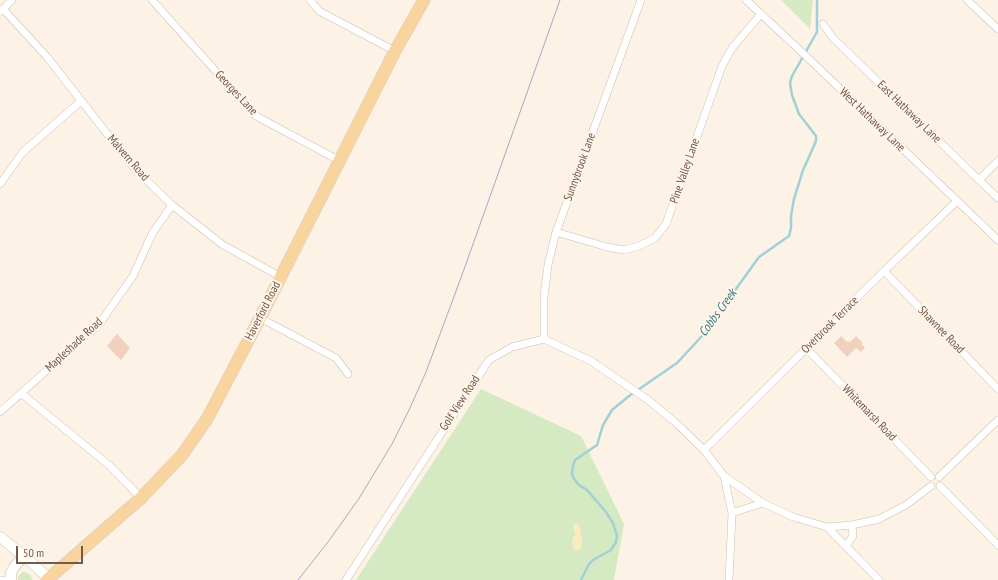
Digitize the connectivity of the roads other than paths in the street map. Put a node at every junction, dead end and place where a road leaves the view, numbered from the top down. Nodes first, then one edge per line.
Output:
1 (12, 0) edge
2 (152, 0) edge
3 (310, 0) edge
4 (424, 0) edge
5 (641, 0) edge
6 (746, 0) edge
7 (967, 0) edge
8 (2, 10) edge
9 (761, 14) junction
10 (823, 24) dead end
11 (998, 29) edge
12 (395, 51) junction
13 (81, 101) junction
14 (340, 161) junction
15 (998, 161) edge
16 (979, 180) junction
17 (0, 184) edge
18 (998, 198) edge
19 (957, 201) junction
20 (172, 205) junction
21 (556, 232) junction
22 (998, 240) edge
23 (884, 272) junction
24 (281, 277) junction
25 (260, 318) junction
26 (544, 339) junction
27 (806, 348) junction
28 (348, 374) dead end
29 (998, 389) edge
30 (22, 394) junction
31 (0, 412) edge
32 (998, 420) edge
33 (704, 450) junction
34 (724, 476) junction
35 (931, 477) junction
36 (939, 477) junction
37 (931, 486) junction
38 (940, 486) junction
39 (141, 498) junction
40 (763, 503) junction
41 (732, 513) junction
42 (852, 525) junction
43 (827, 527) junction
44 (0, 537) edge
45 (998, 545) edge
46 (846, 546) junction
47 (24, 556) junction
48 (0, 580) edge
49 (11, 580) edge
50 (48, 580) edge
51 (346, 580) edge
52 (729, 580) edge
53 (880, 580) edge

1 - 8 street
2 - 14 street, Georges Lane
3 - 12 street
4 - 12 main road, Haverford Road
5 - 21 street, Sunnybrook Lane
6 - 9 street, West Hathaway Lane
7 - 11 street
8 - 13 street, Malvern Road
9 - 19 street, West Hathaway Lane
9 - 21 street, Pine Valley Lane
10 - 16 street, East Hathaway Lane
12 - 14 main road, Haverford Road
13 - 17 street
13 - 20 street, Malvern Road
14 - 24 main road, Haverford Road
15 - 16 street
16 - 18 street, East Hathaway Lane
19 - 22 street, West Hathaway Lane
19 - 23 street, Overbrook Terrace
20 - 24 street, Malvern Road
20 - 30 street, Mapleshade Road
21 - 26 street, Sunnybrook Lane
23 - 27 street, Overbrook Terrace
23 - 29 street, Shawnee Road
24 - 25 main road, Haverford Road
25 - 28 street
25 - 39 main road, Haverford Road
26 - 33 street
26 - 51 street, Golf View Road
27 - 33 street, Overbrook Terrace
27 - 35 street, Whitemarsh Road
30 - 31 street, Mapleshade Road
30 - 39 street
32 - 36 street
33 - 34 street
34 - 40 street
34 - 41 street
35 - 36 street
35 - 37 street
36 - 38 street
37 - 38 street
37 - 42 street
38 - 45 street
39 - 50 main road, Haverford Road
40 - 41 street
40 - 43 street
41 - 52 street
42 - 43 street
42 - 46 street
43 - 46 street
44 - 47 street
46 - 53 street
47 - 49 street
47 - 50 street
48 - 49 street

